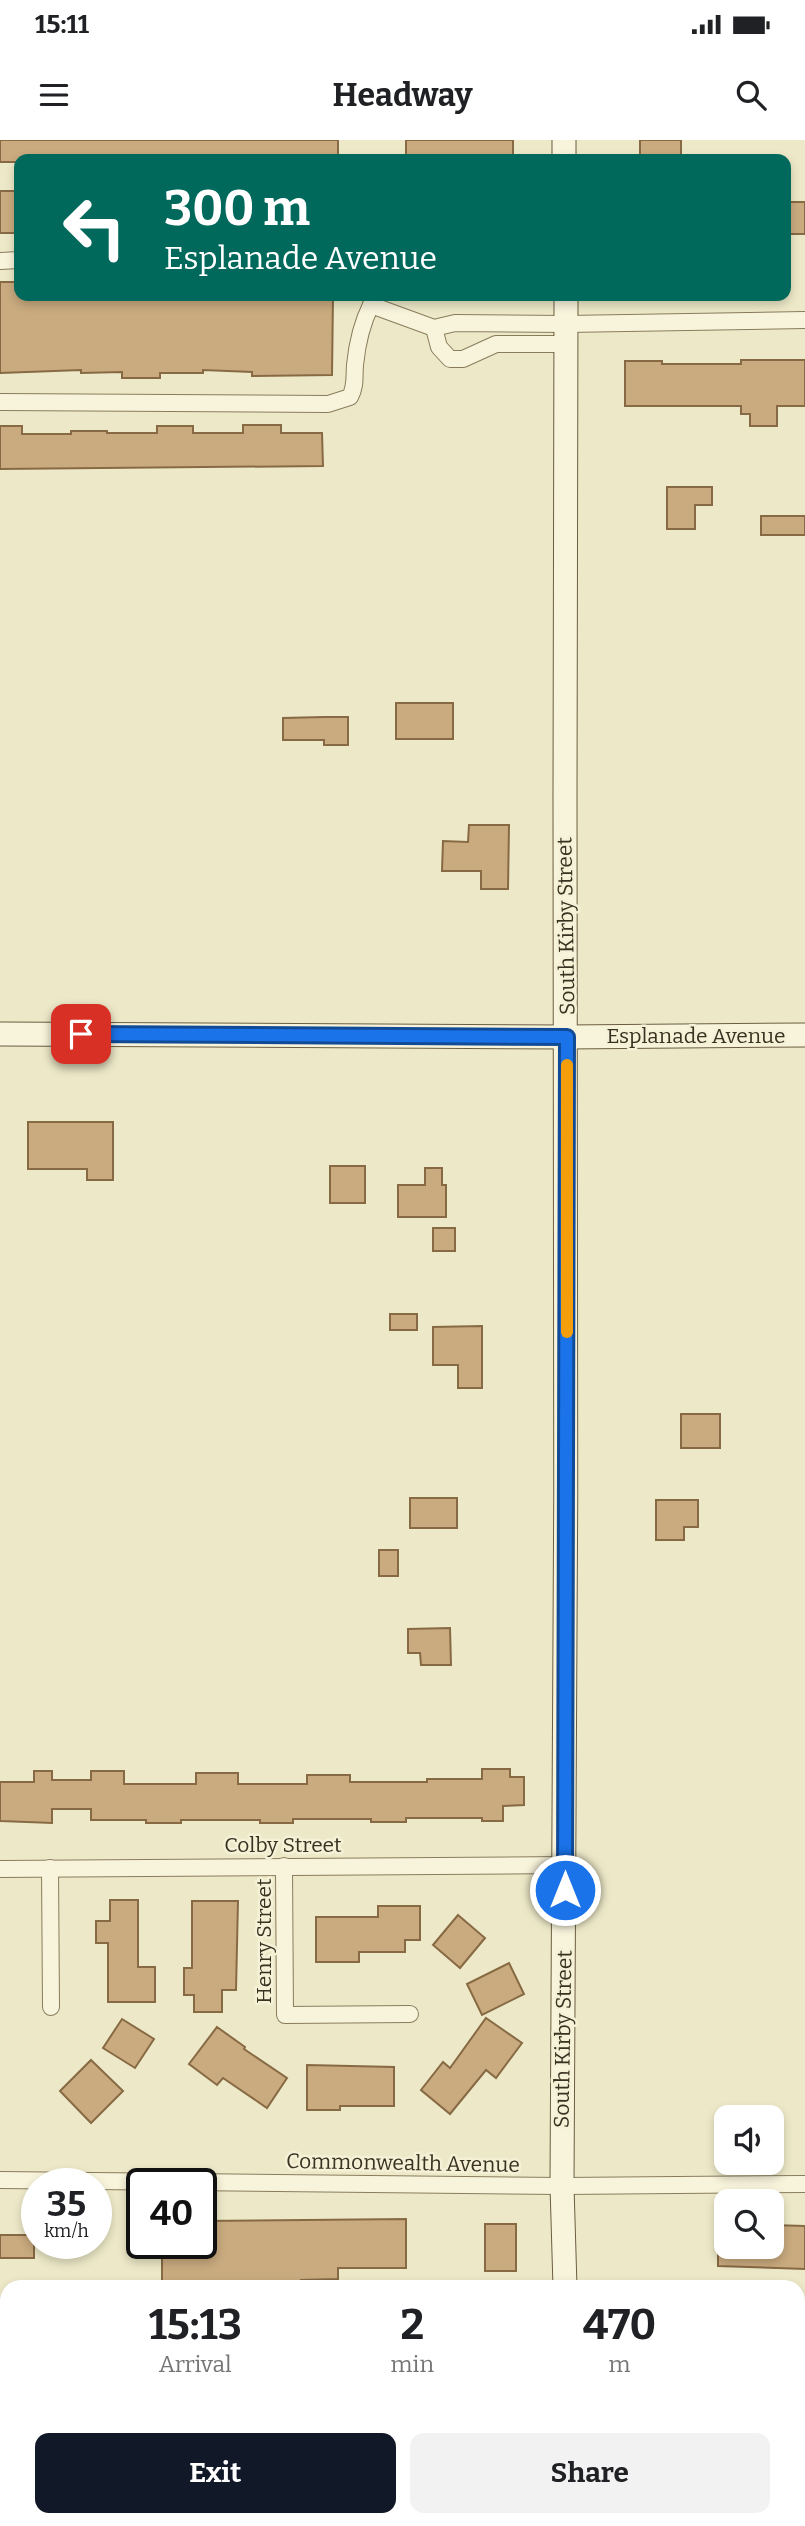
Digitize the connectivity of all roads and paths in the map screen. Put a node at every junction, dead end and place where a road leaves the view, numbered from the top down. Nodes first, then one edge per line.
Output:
1 (368, 301) edge
2 (566, 301) edge
3 (805, 320) edge
4 (434, 328) junction
5 (566, 334) junction
6 (0, 402) edge
7 (0, 1034) edge
8 (805, 1035) edge
9 (567, 1037) junction
10 (565, 1865) junction
11 (284, 1866) junction
12 (50, 1868) junction
13 (0, 1869) edge
14 (51, 2007) dead end
15 (411, 2014) dead end
16 (0, 2180) edge
17 (805, 2184) edge
18 (562, 2186) junction
19 (565, 2280) edge

1 - 4 street
1 - 6 street
2 - 5 street, South Kirby Street
3 - 5 street
4 - 5 street
4 - 5 street
5 - 9 street, South Kirby Street
7 - 9 street, Esplanade Avenue
8 - 9 street, Esplanade Avenue
9 - 10 street, South Kirby Street
10 - 11 street, Colby Street
10 - 18 street, South Kirby Street
11 - 12 street, Colby Street
11 - 15 street, Henry Street
12 - 13 street, Colby Street
12 - 14 street
16 - 18 street, Commonwealth Avenue
17 - 18 street, Commonwealth Avenue
18 - 19 street, South Kirby Street

